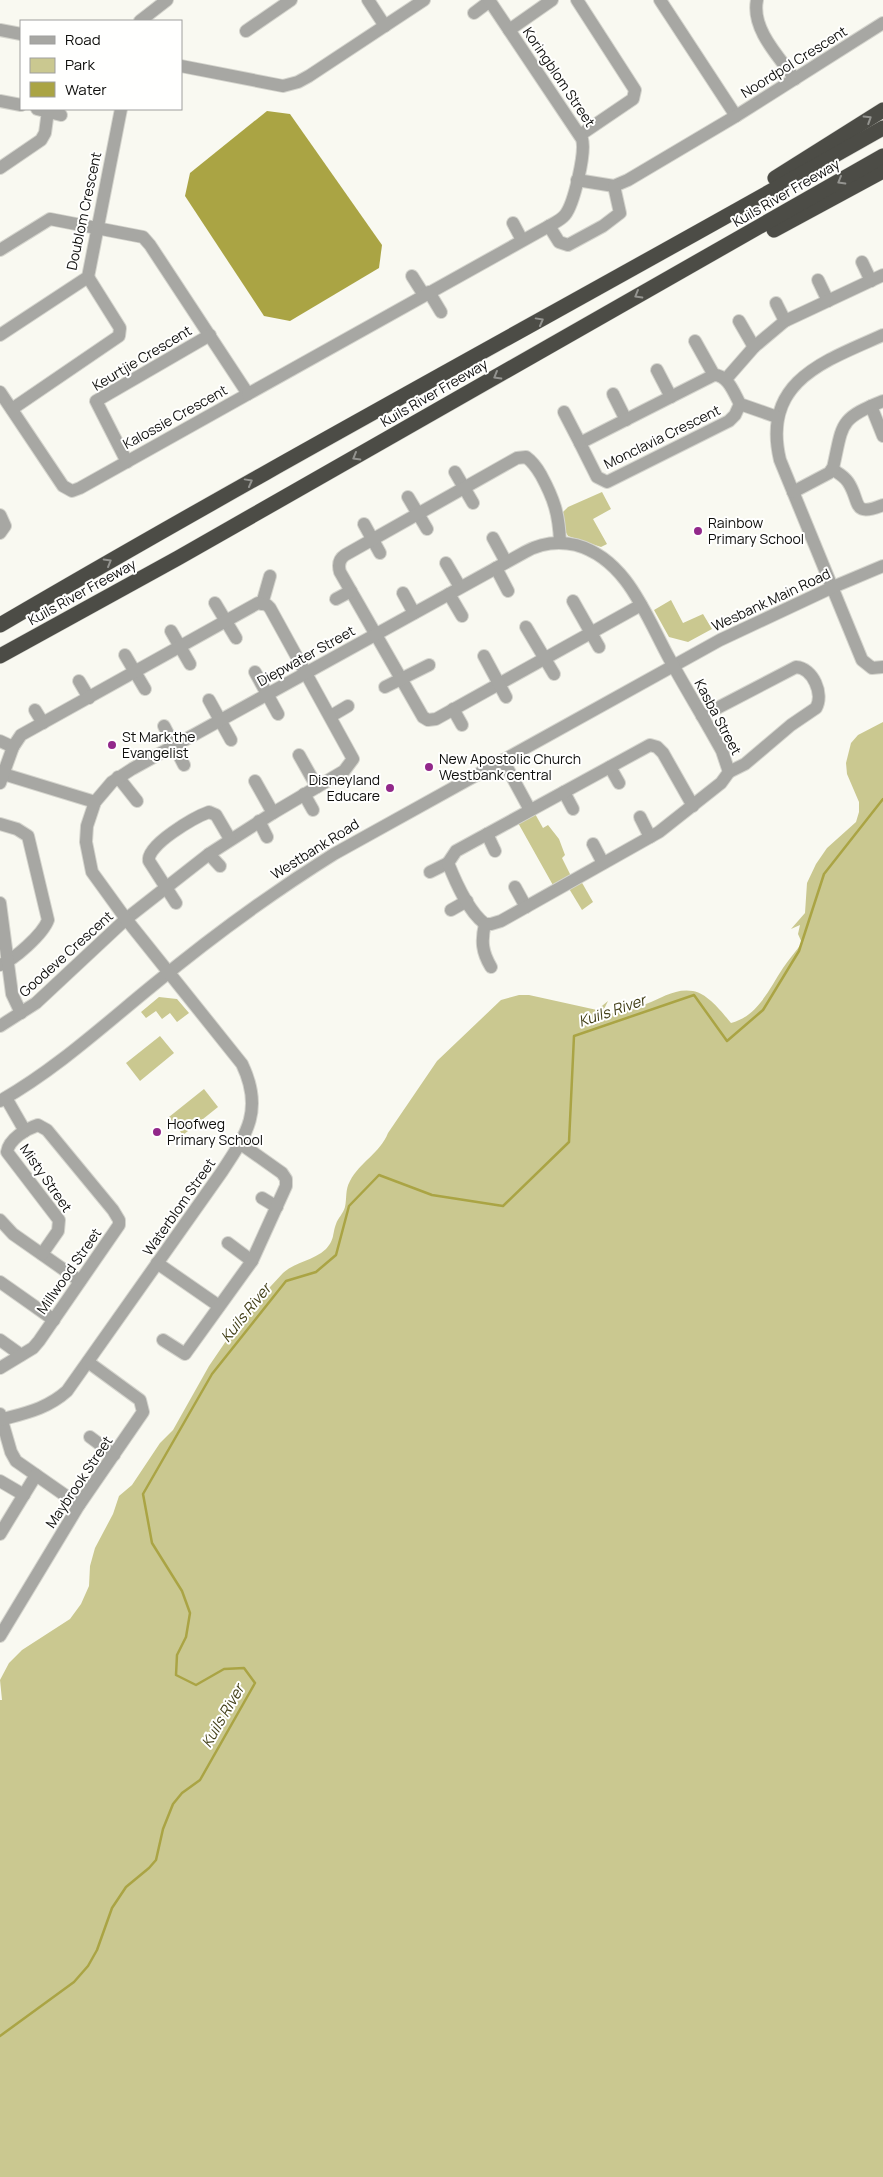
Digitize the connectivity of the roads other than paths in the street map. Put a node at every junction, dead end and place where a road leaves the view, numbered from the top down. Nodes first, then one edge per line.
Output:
1 (167, 0) edge
2 (291, 0) edge
3 (368, 0) edge
4 (424, 0) edge
5 (552, 0) edge
6 (577, 0) edge
7 (660, 0) edge
8 (757, 0) edge
9 (490, 1) edge
10 (474, 13) dead end
11 (141, 20) edge
12 (883, 23) edge
13 (385, 26) junction
14 (0, 30) edge
15 (509, 30) junction
16 (246, 31) dead end
17 (20, 34) edge
18 (182, 66) edge
19 (794, 79) junction
20 (0, 101) edge
21 (20, 105) edge
22 (42, 110) edge
23 (121, 110) edge
24 (883, 110) edge
25 (61, 114) dead end
26 (736, 116) junction
27 (883, 128) edge
28 (580, 135) junction
29 (883, 156) edge
30 (0, 168) edge
31 (883, 171) edge
32 (577, 180) junction
33 (614, 186) junction
34 (513, 223) dead end
35 (549, 226) junction
36 (97, 228) junction
37 (522, 240) junction
38 (0, 250) edge
39 (862, 262) dead end
40 (636, 268) junction
41 (412, 276) dead end
42 (883, 276) edge
43 (88, 277) junction
44 (670, 278) junction
45 (818, 280) dead end
46 (871, 281) junction
47 (426, 294) junction
48 (828, 301) junction
49 (776, 303) dead end
50 (441, 312) dead end
51 (739, 321) dead end
52 (785, 321) junction
53 (2, 328) edge
54 (883, 334) edge
55 (210, 335) junction
56 (695, 341) dead end
57 (754, 348) junction
58 (657, 370) dead end
59 (720, 377) junction
60 (0, 392) edge
61 (248, 394) junction
62 (613, 394) dead end
63 (671, 396) junction
64 (883, 401) edge
65 (740, 404) junction
66 (870, 406) junction
67 (12, 409) junction
68 (564, 412) dead end
69 (777, 417) junction
70 (626, 420) junction
71 (883, 436) edge
72 (580, 443) junction
73 (128, 462) junction
74 (832, 469) junction
75 (455, 472) dead end
76 (464, 488) junction
77 (793, 492) junction
78 (408, 497) dead end
79 (473, 503) dead end
80 (883, 505) edge
81 (418, 514) junction
82 (0, 515) edge
83 (364, 524) dead end
84 (427, 529) dead end
85 (0, 533) edge
86 (493, 538) dead end
87 (373, 539) junction
88 (560, 542) junction
89 (380, 553) dead end
90 (446, 563) dead end
91 (501, 565) junction
92 (883, 566) edge
93 (270, 576) dead end
94 (832, 587) junction
95 (454, 590) junction
96 (351, 591) junction
97 (508, 591) dead end
98 (403, 593) dead end
99 (336, 599) dead end
100 (573, 601) dead end
101 (215, 603) dead end
102 (262, 604) junction
103 (641, 605) junction
104 (414, 613) junction
105 (462, 616) dead end
106 (226, 621) junction
107 (0, 625) edge
108 (526, 628) dead end
109 (171, 631) dead end
110 (591, 633) junction
111 (376, 634) junction
112 (236, 638) dead end
113 (180, 647) junction
114 (599, 648) dead end
115 (125, 655) dead end
116 (0, 656) edge
117 (484, 656) dead end
118 (545, 658) junction
119 (190, 664) dead end
120 (429, 665) dead end
121 (673, 665) junction
122 (883, 667) edge
123 (135, 672) junction
124 (255, 672) dead end
125 (306, 672) junction
126 (554, 674) dead end
127 (401, 679) junction
128 (79, 681) dead end
129 (499, 684) junction
130 (385, 687) dead end
131 (145, 689) dead end
132 (267, 694) junction
133 (506, 697) dead end
134 (89, 698) junction
135 (209, 700) dead end
136 (348, 706) dead end
137 (453, 709) junction
138 (35, 710) dead end
139 (278, 714) dead end
140 (330, 716) junction
141 (702, 716) junction
142 (220, 720) junction
143 (43, 723) junction
144 (462, 725) dead end
145 (164, 726) dead end
146 (231, 740) dead end
147 (0, 741) edge
148 (174, 746) junction
149 (13, 747) junction
150 (299, 755) dead end
151 (503, 760) junction
152 (184, 765) dead end
153 (610, 767) junction
154 (729, 772) junction
155 (1, 777) edge
156 (118, 778) junction
157 (255, 781) dead end
158 (619, 783) dead end
159 (317, 787) junction
160 (564, 792) junction
161 (304, 794) junction
162 (138, 801) dead end
163 (95, 802) junction
164 (693, 806) junction
165 (573, 809) dead end
166 (313, 810) dead end
167 (530, 810) junction
168 (272, 813) junction
169 (640, 817) dead end
170 (259, 821) junction
171 (0, 824) edge
172 (487, 834) junction
173 (267, 836) dead end
174 (650, 837) junction
175 (230, 839) junction
176 (593, 844) dead end
177 (495, 852) dead end
178 (210, 854) junction
179 (448, 863) junction
180 (603, 863) junction
181 (220, 866) dead end
182 (430, 872) dead end
183 (515, 887) dead end
184 (166, 889) junction
185 (467, 901) junction
186 (0, 903) edge
187 (176, 903) dead end
188 (526, 907) junction
189 (451, 910) dead end
190 (126, 919) junction
191 (485, 924) junction
192 (4, 964) edge
193 (491, 967) dead end
194 (168, 973) junction
195 (22, 1014) junction
196 (0, 1026) edge
197 (3, 1099) edge
198 (25, 1131) junction
199 (241, 1144) junction
200 (262, 1198) dead end
201 (276, 1207) junction
202 (0, 1220) edge
203 (228, 1243) dead end
204 (42, 1254) junction
205 (252, 1261) junction
206 (157, 1263) junction
207 (80, 1281) junction
208 (0, 1282) edge
209 (219, 1306) junction
210 (54, 1320) junction
211 (0, 1340) edge
212 (163, 1340) dead end
213 (21, 1355) junction
214 (88, 1362) junction
215 (0, 1368) edge
216 (0, 1418) edge
217 (90, 1437) dead end
218 (114, 1455) junction
219 (36, 1475) junction
220 (0, 1481) edge
221 (24, 1495) junction
222 (79, 1505) junction
223 (0, 1534) edge
224 (0, 1636) edge

1 - 11 street
2 - 16 street
3 - 13 street
4 - 13 street
5 - 15 street
6 - 28 street
7 - 26 street, Noordpol Crescent
8 - 19 street
9 - 10 street
9 - 15 street, Koringblom Street
12 - 19 street, Noordpol Crescent
13 - 18 street
14 - 17 street
15 - 28 street, Koringblom Street
19 - 26 street, Noordpol Crescent
20 - 21 street
22 - 25 street
22 - 30 street
23 - 36 street, Doublom Crescent
40 -> 24 highway
26 - 33 street
27 - 40 highway, Kuils River Freeway
28 - 32 street, Koringblom Street
29 -> 44 highway, Kuils River Freeway
31 - 44 highway
32 - 33 street
32 - 35 street, Koringblom Street
33 - 35 street
34 - 37 street
35 - 37 street, Koringblom Street
36 - 38 street, Kalossie Crescent
36 - 43 street, Doublom Crescent
36 - 55 street, Kalossie Crescent
37 - 47 street, Koringblom Street
39 - 46 street
107 -> 40 highway, Kuils River Freeway
41 - 47 street
42 - 46 street
43 - 53 street, Doublom Crescent
43 - 67 street
44 -> 116 highway, Kuils River Freeway
45 - 48 street
46 - 48 street
47 - 50 street
47 - 61 street, Koringblom Street
48 - 52 street
49 - 52 street
51 - 57 street
52 - 57 street
54 - 69 street
55 - 61 street, Kalossie Crescent
55 - 73 street, Keurtjie Crescent
56 - 59 street, Monclavia Crescent
57 - 59 street
58 - 63 street
59 - 63 street
59 - 65 street, Monclavia Crescent
60 - 67 street, Kalossie Crescent
61 - 73 street, Kalossie Crescent
62 - 70 street
63 - 70 street
64 - 66 street
65 - 69 street
65 - 72 street, Monclavia Crescent
66 - 71 street
66 - 74 street
67 - 73 street, Kalossie Crescent
68 - 72 street, Monclavia Crescent
69 - 77 street
70 - 72 street
74 - 77 street
74 - 80 street
75 - 76 street
76 - 79 street
76 - 81 street
76 - 88 street
77 - 94 street
78 - 81 street
81 - 84 street
81 - 87 street
82 - 85 street
83 - 87 street
86 - 91 street
87 - 89 street
87 - 96 street
88 - 91 street, Diepwater Street
88 - 103 street, Diepwater Street
90 - 95 street
91 - 95 street, Diepwater Street
91 - 97 street
92 - 94 street, Wesbank Main Road
93 - 102 street
94 - 121 street, Wesbank Main Road
94 - 122 street
95 - 104 street, Diepwater Street
95 - 105 street
96 - 99 street
96 - 111 street
98 - 104 street
100 - 110 street
101 - 106 street
102 - 106 street
102 - 125 street
103 - 110 street
103 - 121 street, Diepwater Street
104 - 111 street, Diepwater Street
106 - 112 street
106 - 113 street
108 - 118 street
109 - 113 street
110 - 114 street
110 - 118 street
111 - 125 street, Diepwater Street
111 - 127 street
113 - 119 street
113 - 123 street
115 - 123 street
117 - 129 street
118 - 126 street
118 - 129 street
120 - 127 street
121 - 141 street, Kasba Street
121 - 151 street, Westbank Road
123 - 131 street
123 - 134 street
124 - 132 street
125 - 132 street, Diepwater Street
125 - 140 street
127 - 130 street
127 - 137 street
128 - 134 street
129 - 133 street
129 - 137 street
132 - 139 street
132 - 142 street, Diepwater Street
134 - 143 street
135 - 142 street
136 - 140 street
137 - 144 street
138 - 143 street
140 - 159 street, Goodeve Crescent
141 - 154 street, Kasba Street
141 - 154 street
142 - 146 street
142 - 148 street, Diepwater Street
143 - 149 street
145 - 148 street
147 - 149 street
148 - 152 street
148 - 156 street, Diepwater Street
149 - 155 street
150 - 159 street
151 - 167 street
151 - 194 street, Westbank Road
153 - 158 street
153 - 160 street
153 - 164 street
154 - 164 street, Kasba Street
155 - 163 street
156 - 162 street
156 - 163 street, Diepwater Street
157 - 168 street
159 - 161 street, Goodeve Crescent
160 - 165 street
160 - 167 street
161 - 166 street
161 - 168 street, Goodeve Crescent
163 - 190 street, Diepwater Street
164 - 174 street, Kasba Street
167 - 172 street
168 - 170 street, Goodeve Crescent
169 - 174 street
170 - 173 street
170 - 175 street, Goodeve Crescent
171 - 192 street
172 - 177 street
172 - 179 street
174 - 180 street, Kasba Street
175 - 178 street, Goodeve Crescent
175 - 184 street
176 - 180 street
178 - 181 street
178 - 184 street, Goodeve Crescent
179 - 182 street
179 - 185 street
180 - 188 street, Kasba Street
183 - 188 street
184 - 187 street
184 - 190 street, Goodeve Crescent
185 - 189 street
185 - 191 street
186 - 192 street
188 - 191 street, Kasba Street
190 - 194 street, Diepwater Street
190 - 195 street, Goodeve Crescent
191 - 193 street
192 - 195 street
194 - 197 street, Westbank Road
194 - 199 street, Waterblom Street
195 - 196 street, Goodeve Crescent
197 - 198 street, Misty Street
198 - 204 street, Misty Street
198 - 207 street, Millwood Street
199 - 201 street
199 - 206 street, Waterblom Street
200 - 201 street
201 - 205 street
202 - 204 street
203 - 205 street
204 - 207 street
205 - 209 street
206 - 209 street
206 - 214 street, Waterblom Street
207 - 210 street, Millwood Street
208 - 210 street
209 - 212 street
210 - 213 street, Millwood Street
211 - 213 street
213 - 215 street, Millwood Street
214 - 216 street, Waterblom Street
214 - 218 street, Maybrook Street
216 - 219 street
217 - 218 street
218 - 222 street, Maybrook Street
219 - 221 street
219 - 222 street
220 - 221 street
221 - 223 street
222 - 224 street, Maybrook Street

